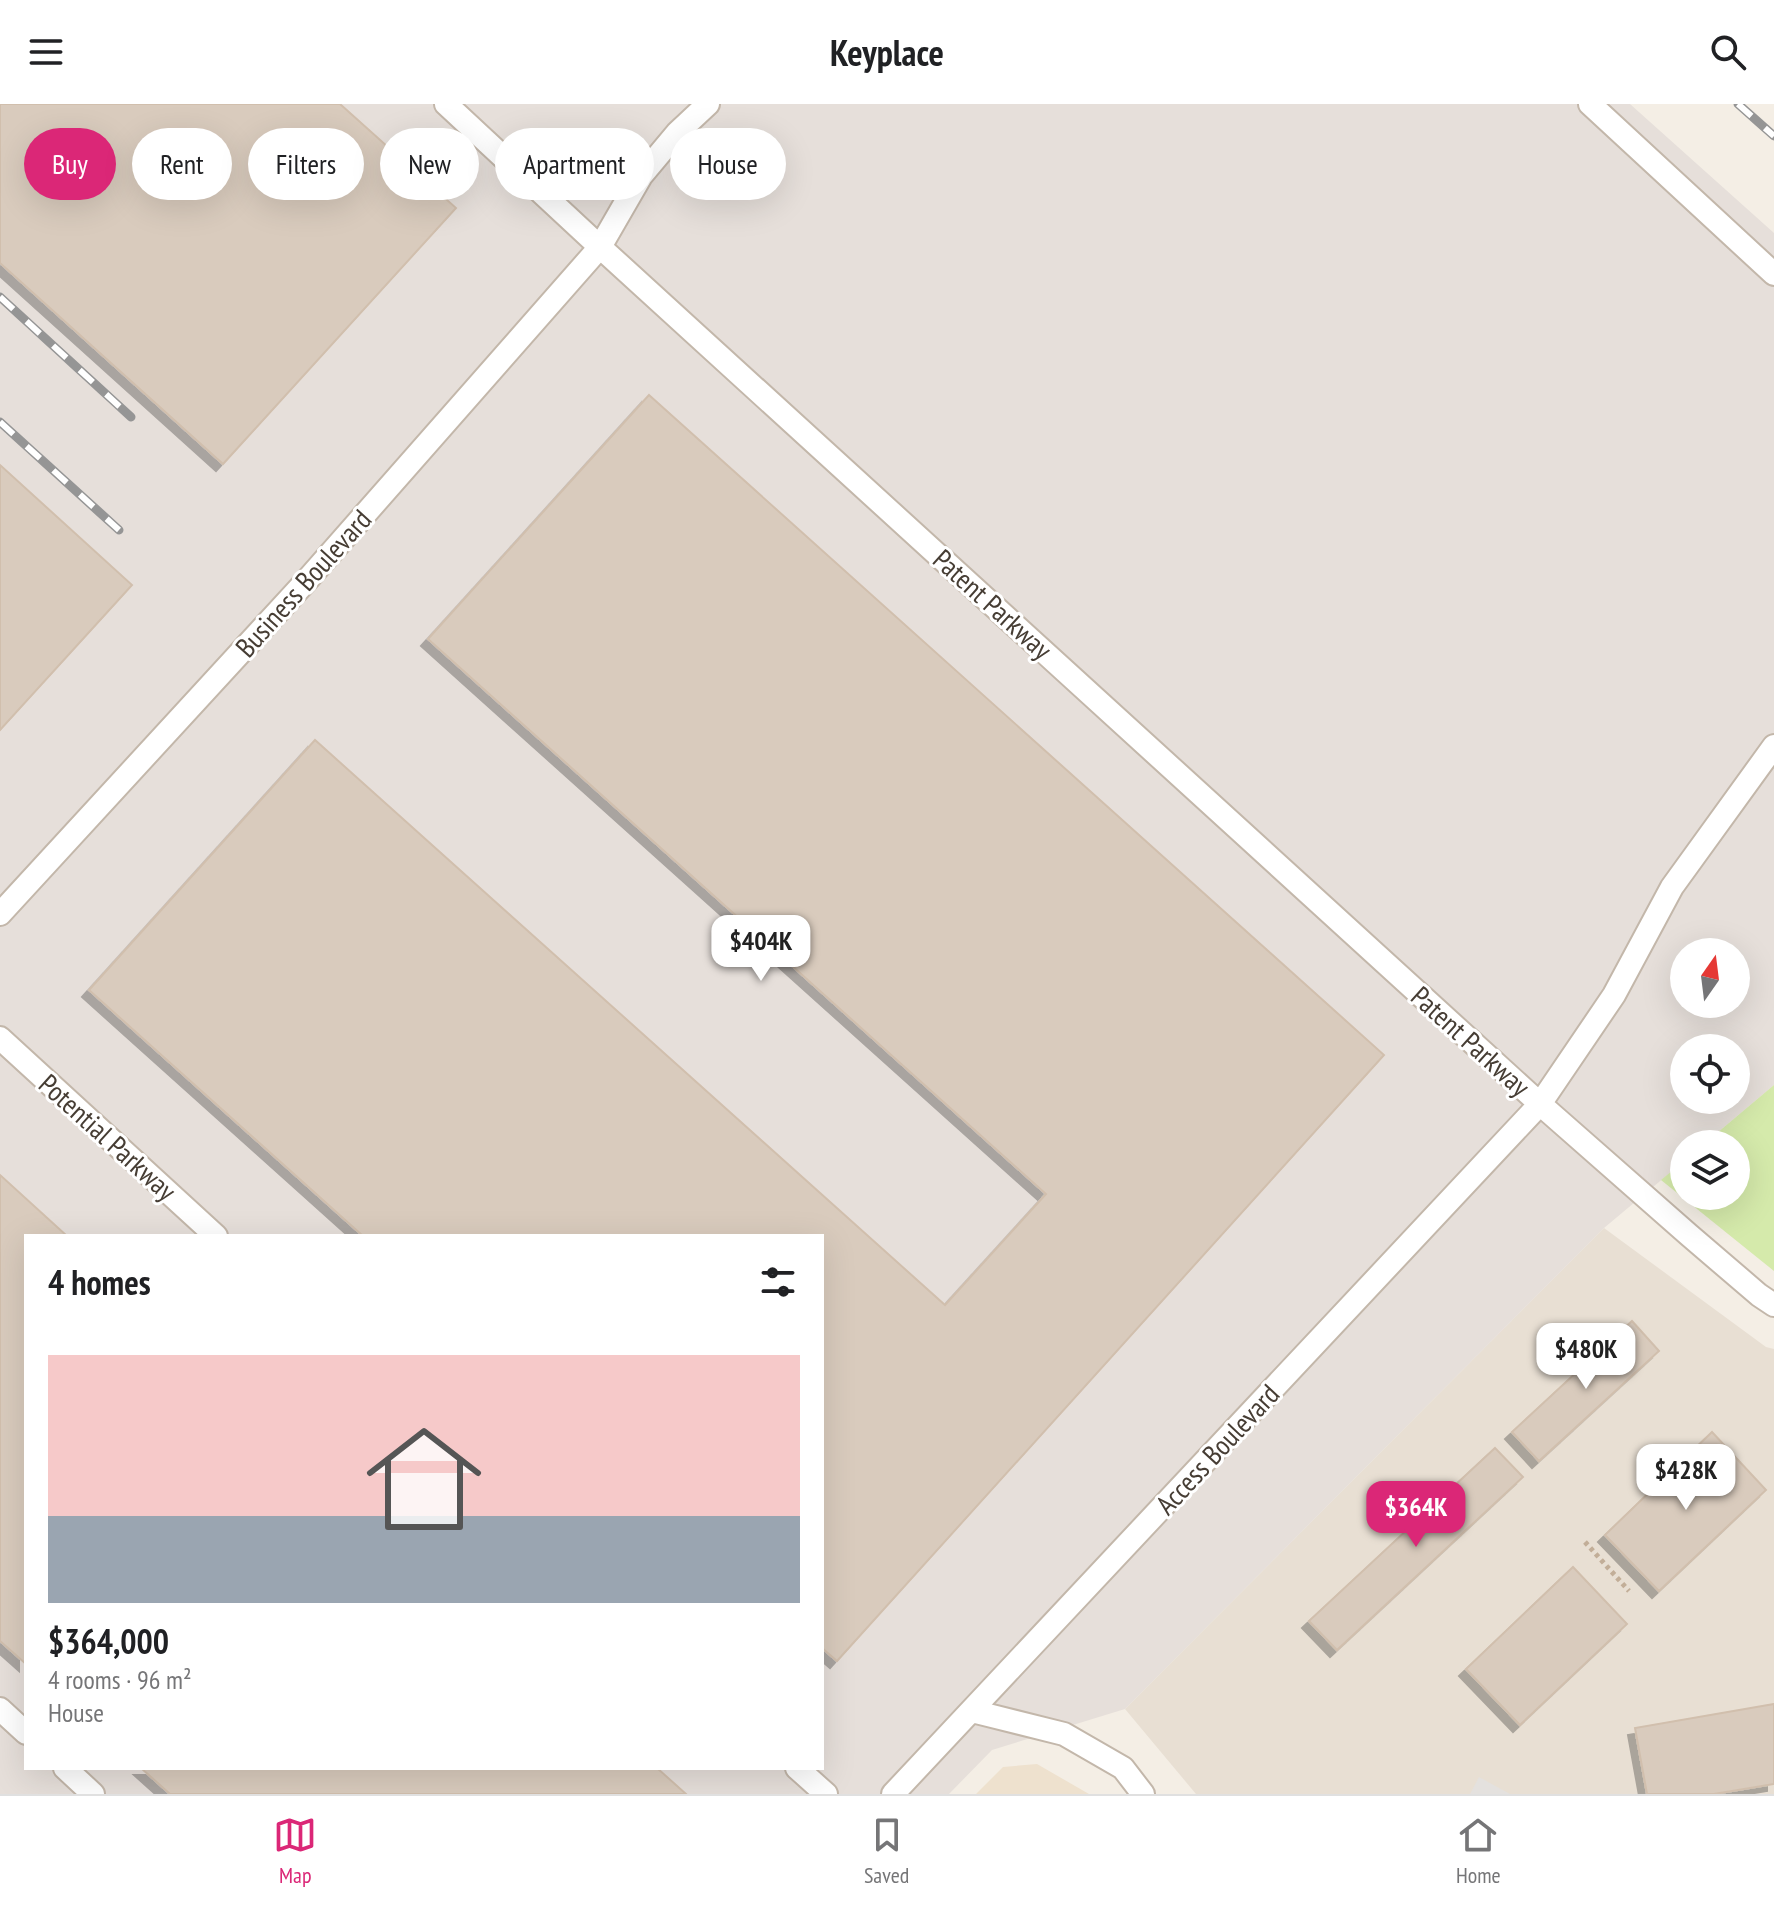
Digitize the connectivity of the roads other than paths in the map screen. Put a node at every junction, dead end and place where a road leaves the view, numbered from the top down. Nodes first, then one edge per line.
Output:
1 (446, 104) edge
2 (708, 104) edge
3 (1590, 104) edge
4 (600, 247) junction
5 (1774, 274) edge
6 (1774, 746) edge
7 (0, 914) edge
8 (0, 1038) edge
9 (1540, 1104) junction
10 (214, 1234) edge
11 (1774, 1305) edge
12 (0, 1709) edge
13 (972, 1711) junction
14 (24, 1731) edge
15 (67, 1770) edge
16 (799, 1770) edge
17 (93, 1794) edge
18 (826, 1794) edge
19 (893, 1794) edge
20 (1143, 1794) edge

1 - 4 lane, Patent Parkway
2 - 4 lane, Business Boulevard
3 - 5 lane
4 - 7 lane, Business Boulevard
4 - 9 lane, Patent Parkway
6 - 9 lane, Access Boulevard
8 - 10 lane, Potential Parkway
9 - 11 lane, Patent Parkway
9 - 13 lane, Access Boulevard
12 - 14 lane
13 - 19 lane, Access Boulevard
13 - 20 lane
15 - 17 lane
16 - 18 lane

